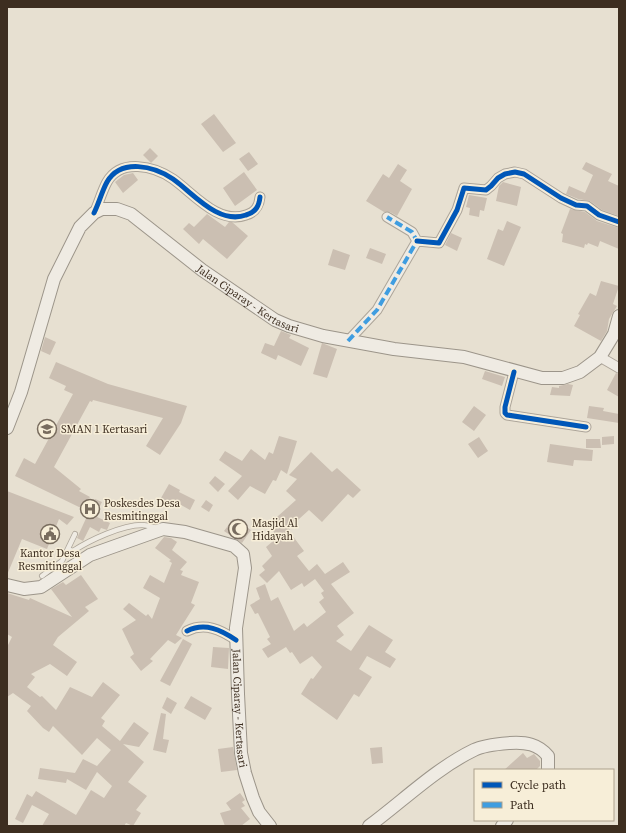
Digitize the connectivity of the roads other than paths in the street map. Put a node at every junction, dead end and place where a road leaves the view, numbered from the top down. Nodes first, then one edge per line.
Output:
1 (260, 197) dead end
2 (94, 213) junction
3 (387, 217) dead end
4 (619, 222) edge
5 (417, 241) junction
6 (619, 316) edge
7 (348, 341) junction
8 (600, 356) junction
9 (619, 368) edge
10 (514, 372) junction
11 (586, 427) dead end
12 (7, 428) edge
13 (163, 529) junction
14 (75, 534) dead end
15 (68, 549) junction
16 (42, 576) dead end
17 (7, 585) edge
18 (187, 631) dead end
19 (236, 640) junction
20 (548, 769) edge
21 (270, 826) edge
22 (369, 826) edge

1 - 2 street
2 - 7 main road, Jalan Ciparay - Kertasari
2 - 12 main road
3 - 5 street
4 - 5 street
5 - 7 street
6 - 8 main road, Jalan Ciparay - Kertasari
7 - 10 main road, Jalan Ciparay - Kertasari
8 - 9 street
8 - 10 main road, Jalan Ciparay - Kertasari
10 - 11 street
13 - 15 lane
13 - 17 main road, Jalan Ciparay - Kertasari
13 - 19 main road, Jalan Ciparay - Kertasari
14 - 15 lane
15 - 16 lane
18 - 19 street
19 - 21 main road, Jalan Ciparay - Kertasari
20 - 22 main road

